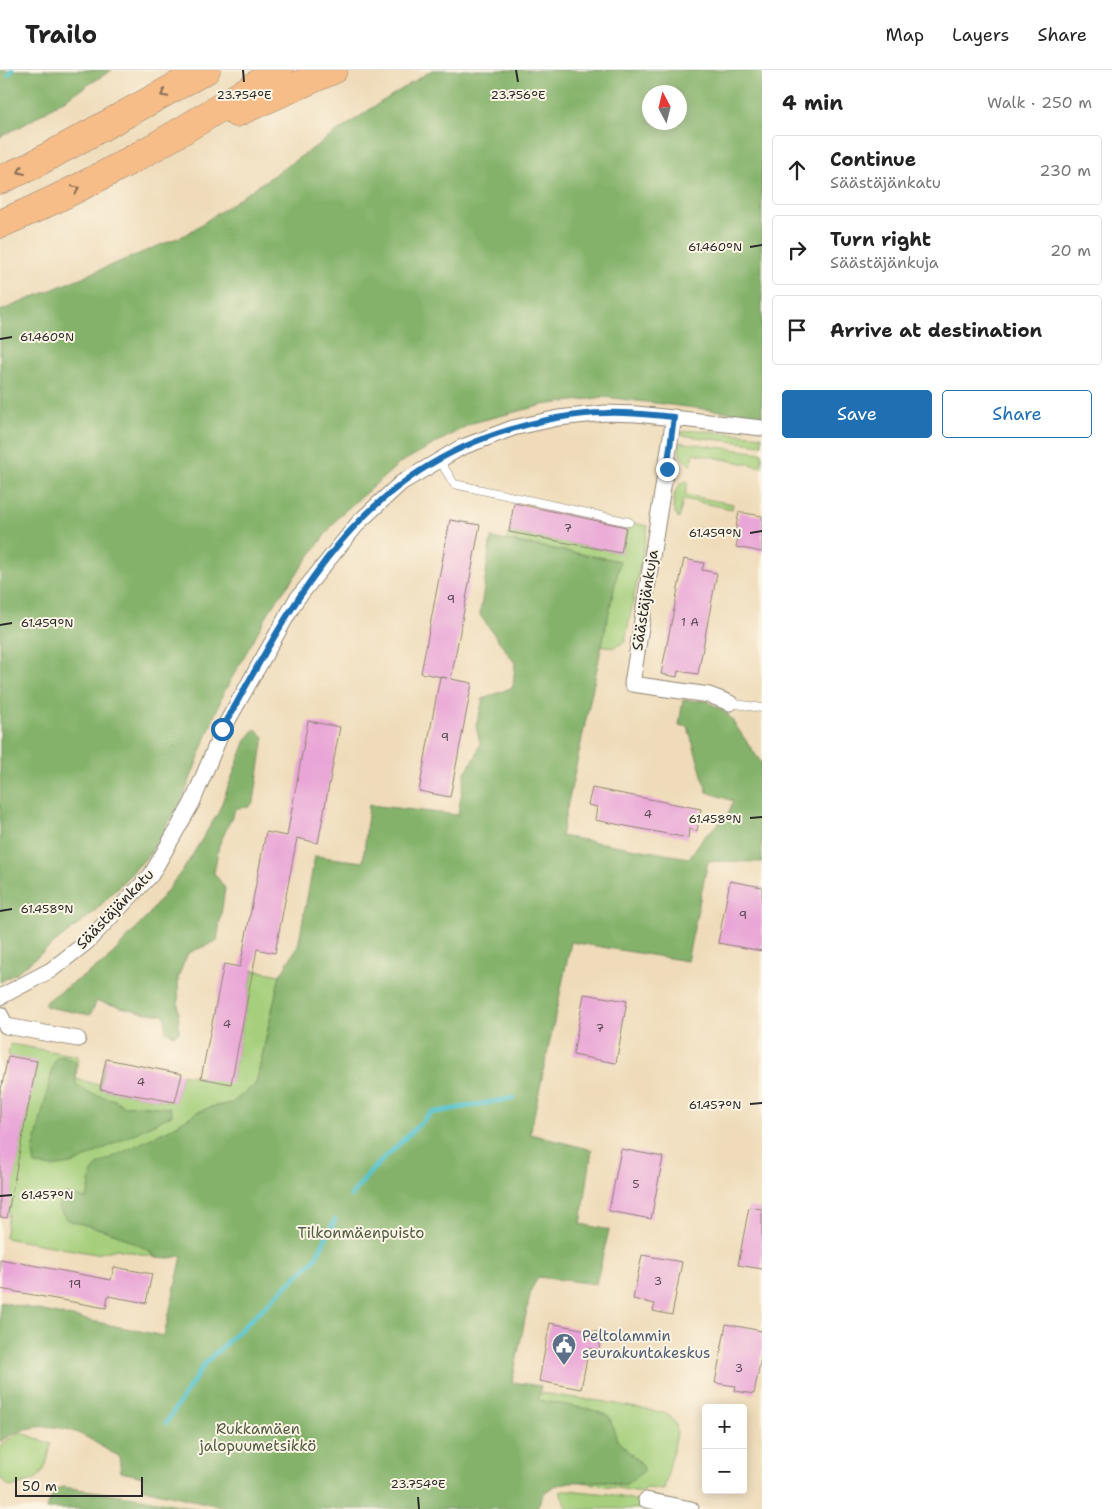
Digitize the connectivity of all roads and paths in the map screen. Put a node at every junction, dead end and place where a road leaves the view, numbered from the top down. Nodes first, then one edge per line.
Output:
1 (206, 70) edge
2 (279, 70) edge
3 (333, 70) edge
4 (132, 159) junction
5 (0, 180) edge
6 (0, 224) edge
7 (674, 417) junction
8 (762, 428) edge
9 (439, 460) junction
10 (454, 484) junction
11 (451, 494) dead end
12 (629, 522) dead end
13 (730, 703) joint
14 (762, 708) edge
15 (0, 997) edge
16 (0, 1014) edge
17 (78, 1039) dead end
18 (646, 1500) dead end
19 (691, 1509) edge

1 -> 5 highway
2 - 4 highway
3 - 4 highway
6 -> 4 highway
7 - 8 street, Säästäjänkatu
7 - 9 street, Säästäjänkatu
7 - 13 street, Säästäjänkuja
9 - 10 lane
9 - 15 street, Säästäjänkatu
10 - 11 lane
10 - 12 lane
13 - 14 lane
16 - 17 street
18 - 19 street

